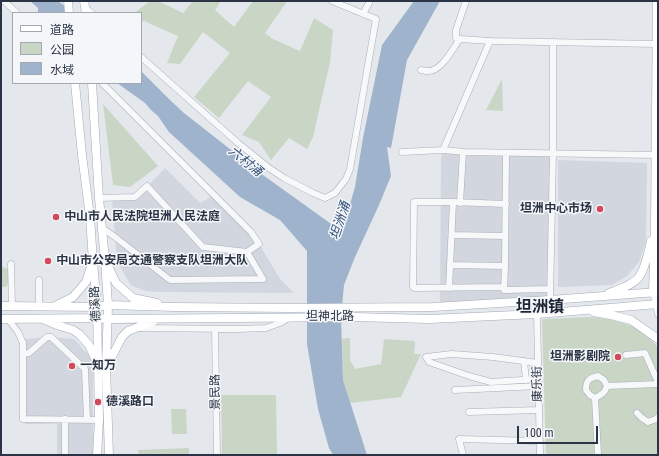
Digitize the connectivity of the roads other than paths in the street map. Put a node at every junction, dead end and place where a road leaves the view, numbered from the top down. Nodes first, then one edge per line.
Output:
1 (4, 1) edge
2 (332, 1) edge
3 (370, 1) edge
4 (466, 1) edge
5 (657, 1) edge
6 (16, 12) edge
7 (364, 14) junction
8 (460, 39) junction
9 (490, 41) junction
10 (553, 42) junction
11 (657, 44) edge
12 (142, 58) edge
13 (421, 70) dead end
14 (75, 84) edge
15 (92, 84) edge
16 (103, 84) edge
17 (443, 150) junction
18 (402, 152) dead end
19 (463, 152) junction
20 (506, 153) junction
21 (553, 153) junction
22 (656, 155) junction
23 (99, 198) junction
24 (453, 202) junction
25 (460, 203) junction
26 (506, 204) junction
27 (655, 225) junction
28 (102, 228) junction
29 (452, 234) junction
30 (505, 236) junction
31 (247, 252) junction
32 (105, 260) junction
33 (93, 262) junction
34 (11, 264) dead end
35 (450, 264) junction
36 (505, 266) junction
37 (38, 280) dead end
38 (504, 287) junction
39 (449, 288) junction
40 (550, 289) junction
41 (655, 292) edge
42 (602, 296) junction
43 (550, 300) junction
44 (657, 304) edge
45 (108, 305) junction
46 (1, 306) edge
47 (12, 306) junction
48 (39, 306) junction
49 (54, 306) junction
50 (97, 306) junction
51 (175, 307) junction
52 (582, 310) junction
53 (537, 314) junction
54 (658, 314) edge
55 (289, 317) junction
56 (41, 318) junction
57 (97, 318) junction
58 (5, 319) edge
59 (107, 319) junction
60 (159, 319) junction
61 (135, 328) junction
62 (215, 329) junction
63 (658, 339) edge
64 (23, 354) junction
65 (626, 355) dead end
66 (524, 361) junction
67 (538, 363) junction
68 (102, 369) junction
69 (538, 379) junction
70 (526, 380) junction
71 (658, 383) edge
72 (538, 386) junction
73 (607, 386) junction
74 (455, 390) dead end
75 (595, 398) junction
76 (539, 410) junction
77 (469, 412) dead end
78 (637, 413) dead end
79 (658, 417) edge
80 (65, 419) junction
81 (87, 420) junction
82 (99, 420) junction
83 (540, 441) junction
84 (65, 455) edge
85 (97, 455) edge
86 (109, 455) edge
87 (217, 455) edge
88 (463, 455) edge
89 (540, 455) edge
90 (598, 455) edge

1 - 6 street
2 - 7 street
3 - 7 street
4 - 8 street
5 - 11 main road
7 - 12 street
8 - 9 street
8 - 13 street
9 - 10 street
9 - 17 street
10 - 11 street
10 - 21 street
11 - 22 main road
14 - 33 main road, 德溪路
15 - 23 main road, 德溪路
16 - 31 street
17 - 18 street
17 - 19 street
19 - 20 street
19 - 25 street
20 - 21 street
20 - 26 street
21 - 22 street
21 - 40 street
22 - 27 main road
23 - 28 main road, 德溪路
23 - 31 street
24 - 25 street
24 - 29 street
24 - 39 street
25 - 26 street
26 - 30 street
27 - 41 main road
27 - 42 main road
28 - 31 street
28 - 32 main road, 德溪路
29 - 30 street
29 - 35 street
30 - 36 street
32 - 45 main road, 德溪路
32 - 51 main road
33 - 49 main road
33 - 50 main road, 德溪路
34 - 47 street
35 - 36 street
35 - 39 street
36 - 38 street
37 - 48 street
38 - 39 street
38 - 40 street
40 - 43 street
41 - 42 main road, 坦神北路
41 - 44 street
42 - 43 main road, 坦神北路
43 - 51 main road, 坦神北路
44 - 52 main road, 坦神北路
44 - 54 street
45 - 50 main road, 坦神北路
45 - 51 main road, 坦神北路
45 - 59 main road, 德溪路
46 - 47 main road
47 - 48 main road
48 - 49 main road
49 - 50 main road
50 - 57 main road, 德溪路
52 - 53 main road, 坦神北路
52 - 63 main road
53 - 55 main road, 坦神北路
53 - 67 street, 康乐街
55 - 60 main road, 坦神北路
55 - 62 street
56 - 57 main road, 坦神北路
56 - 58 main road, 坦神北路
56 - 68 main road
57 - 59 main road, 坦神北路
57 - 68 main road, 德溪路
58 - 64 street
59 - 60 main road, 坦神北路
59 - 68 main road, 德溪路
60 - 61 main road
61 - 62 street
61 - 68 main road
62 - 87 street, 景民路
64 - 80 street
64 - 81 street
65 - 71 street
66 - 67 street
66 - 70 street
66 - 70 street
67 - 69 street, 康乐街
68 - 82 main road, 德溪路
68 - 86 main road, 德溪路
69 - 70 street
69 - 72 street, 康乐街
71 - 73 street
72 - 74 street
72 - 76 street, 康乐街
73 - 75 street
73 - 75 street
75 - 90 street
76 - 77 street
76 - 83 street, 康乐街
78 - 79 street
80 - 81 street
80 - 84 street
81 - 82 street
82 - 85 main road, 德溪路
83 - 88 street
83 - 89 street, 康乐街

